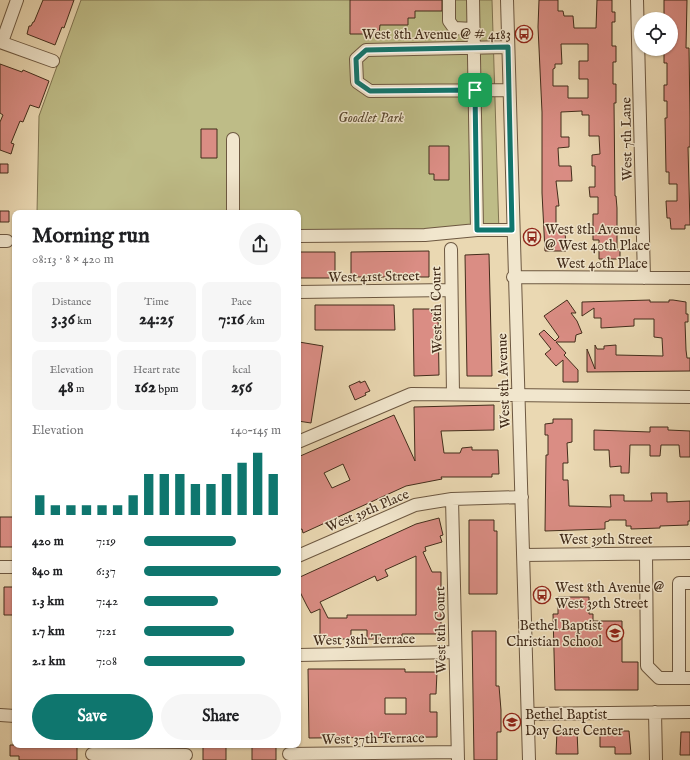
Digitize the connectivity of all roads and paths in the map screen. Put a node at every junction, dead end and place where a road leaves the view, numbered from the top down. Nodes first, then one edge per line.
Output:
1 (17, 0) edge
2 (449, 0) edge
3 (473, 0) edge
4 (507, 0) edge
5 (637, 0) edge
6 (473, 29) junction
7 (1, 42) edge
8 (508, 47) junction
9 (474, 48) junction
10 (53, 61) dead end
11 (475, 90) junction
12 (509, 90) junction
13 (233, 139) dead end
14 (233, 210) edge
15 (477, 230) junction
16 (512, 230) junction
17 (301, 236) edge
18 (450, 249) dead end
19 (513, 277) junction
20 (644, 278) junction
21 (690, 278) edge
22 (450, 290) junction
23 (301, 292) edge
24 (453, 394) junction
25 (520, 395) junction
26 (690, 397) edge
27 (301, 441) edge
28 (522, 497) junction
29 (452, 499) junction
30 (690, 553) edge
31 (646, 554) junction
32 (301, 555) edge
33 (523, 555) junction
34 (0, 567) edge
35 (12, 567) edge
36 (690, 583) edge
37 (455, 652) junction
38 (301, 655) edge
39 (684, 678) edge
40 (655, 712) junction
41 (690, 712) edge
42 (528, 714) junction
43 (0, 715) edge
44 (12, 716) edge
45 (92, 753) edge
46 (186, 753) edge
47 (289, 753) edge
48 (458, 756) edge
49 (529, 760) edge
50 (656, 760) edge

1 - 7 street
2 - 6 street
3 - 6 street
4 - 8 street, West 8th Avenue
5 - 20 street, West 7th Lane
6 - 9 street
7 - 10 street
8 - 9 street
8 - 12 street, West 8th Avenue
9 - 11 street
9 - 11 street
11 - 12 street
11 - 15 street
12 - 16 street, West 8th Avenue
13 - 14 street
15 - 16 street
15 - 17 street
16 - 19 street, West 8th Avenue
18 - 22 street, West 8th Court
19 - 20 street, West 40th Place
19 - 25 street, West 8th Avenue
20 - 21 street, West 40th Place
22 - 23 street, West 41st Street
22 - 24 street, West 8th Court
24 - 25 street
24 - 27 street
25 - 26 street
25 - 28 street, West 8th Avenue
28 - 29 street, West 39th Place
28 - 33 street, West 8th Avenue
29 - 32 street, West 39th Place
29 - 37 street, West 8th Court
30 - 31 street, West 39th Street
31 - 33 street, West 39th Street
31 - 39 street
33 - 42 street, West 8th Avenue
34 - 35 street
36 - 39 street
37 - 38 street, West 38th Terrace
37 - 48 street, West 8th Court
40 - 41 street
40 - 42 street
40 - 50 street
42 - 49 street, West 8th Avenue
43 - 44 street
45 - 46 street
47 - 48 street, West 37th Terrace

